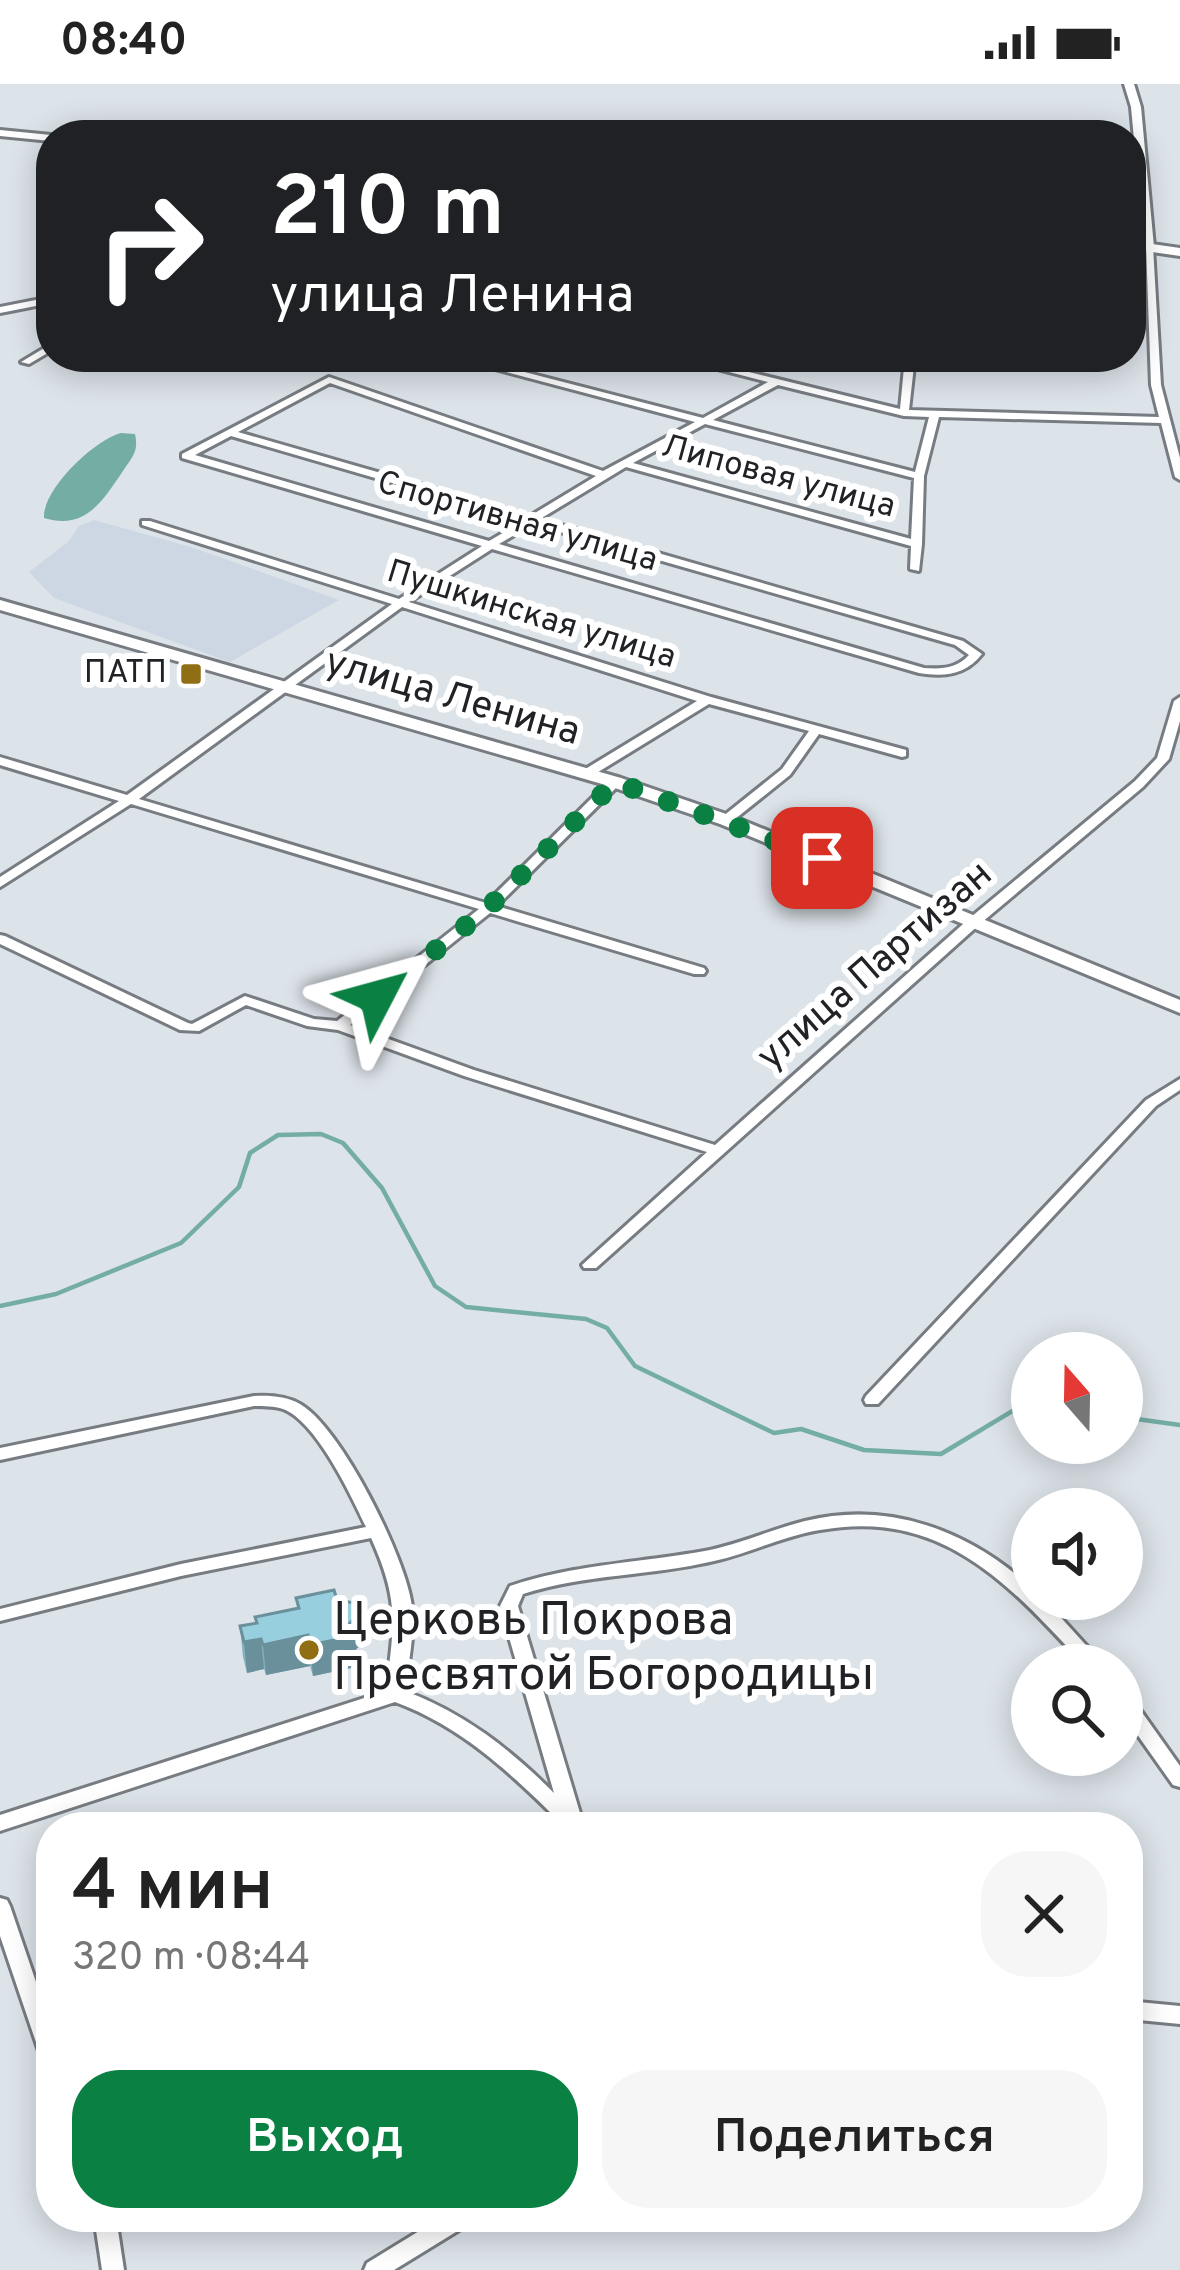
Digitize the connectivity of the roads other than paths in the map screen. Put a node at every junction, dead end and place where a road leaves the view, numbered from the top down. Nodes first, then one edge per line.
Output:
1 (1129, 84) edge
2 (1137, 120) edge
3 (0, 134) edge
4 (36, 137) edge
5 (1146, 215) edge
6 (1146, 247) edge
7 (1149, 247) junction
8 (1180, 252) edge
9 (36, 303) edge
10 (0, 310) edge
11 (36, 356) edge
12 (26, 362) dead end
13 (513, 372) edge
14 (735, 372) edge
15 (908, 372) edge
16 (329, 380) joint
17 (774, 382) junction
18 (904, 413) junction
19 (934, 416) junction
20 (1163, 420) junction
21 (705, 422) junction
22 (230, 433) junction
23 (625, 464) junction
24 (604, 475) junction
25 (919, 476) junction
26 (1180, 477) edge
27 (533, 519) junction
28 (146, 523) dead end
29 (492, 544) junction
30 (917, 544) junction
31 (915, 569) dead end
32 (401, 603) junction
33 (0, 605) edge
34 (286, 690) junction
35 (706, 700) junction
36 (1180, 701) edge
37 (815, 731) junction
38 (902, 753) dead end
39 (0, 761) edge
40 (586, 774) junction
41 (615, 782) junction
42 (130, 800) junction
43 (726, 820) junction
44 (0, 884) edge
45 (488, 908) junction
46 (976, 920) junction
47 (0, 939) edge
48 (699, 971) dead end
49 (1180, 1012) edge
50 (340, 1026) junction
51 (1180, 1083) edge
52 (718, 1151) junction
53 (590, 1265) dead end
54 (872, 1400) dead end
55 (0, 1454) edge
56 (375, 1531) junction
57 (1011, 1579) edge
58 (0, 1615) edge
59 (1052, 1620) edge
60 (1075, 1644) edge
61 (395, 1695) junction
62 (1143, 1728) edge
63 (1180, 1780) edge
64 (561, 1812) edge
65 (570, 1812) edge
66 (0, 1823) edge
67 (0, 1906) edge
68 (1143, 2010) edge
69 (36, 2013) edge
70 (1180, 2014) edge
71 (107, 2232) edge
72 (437, 2232) edge
73 (113, 2270) edge
74 (375, 2270) edge

1 - 2 street
3 - 4 main road
5 - 7 street
6 - 7 main road
7 - 8 main road
7 - 20 street
9 - 10 street
11 - 12 street
13 - 21 street
14 - 17 street
15 - 18 street
16 - 22 street, Спортивная улица
16 - 24 street, Липовая улица
17 - 18 street
17 - 21 street
18 - 19 street
19 - 20 street
19 - 25 street
20 - 26 street
21 - 23 street
21 - 25 street
22 - 27 street
22 - 29 street, Спортивная улица
23 - 24 street
23 - 30 street, Липовая улица
24 - 27 street
25 - 30 street
27 - 29 street
27 - 29 street, Спортивная улица
28 - 32 street, Пушкинская улица
29 - 32 street
30 - 31 street
32 - 34 street
32 - 35 street, Пушкинская улица
33 - 34 main road, улица Ленина
34 - 40 main road, улица Ленина
34 - 42 street
35 - 37 street, Пушкинская улица
35 - 40 street
36 - 46 street, улица Партизан
37 - 38 street, Пушкинская улица
37 - 43 street
39 - 42 street
40 - 41 main road, улица Ленина
41 - 43 main road, улица Ленина
41 - 45 street
42 - 44 street
42 - 45 street
43 - 46 main road, улица Ленина
45 - 48 street
45 - 50 street
46 - 49 main road, улица Ленина
46 - 52 street, улица Партизан
47 - 50 street
50 - 52 street
51 - 54 street
52 - 53 street, улица Партизан
55 - 56 street
56 - 58 street
56 - 61 street
57 - 65 street
59 - 60 street
61 - 64 street
61 - 66 street
62 - 63 street
67 - 69 street
68 - 70 street
71 - 73 street
72 - 74 street

